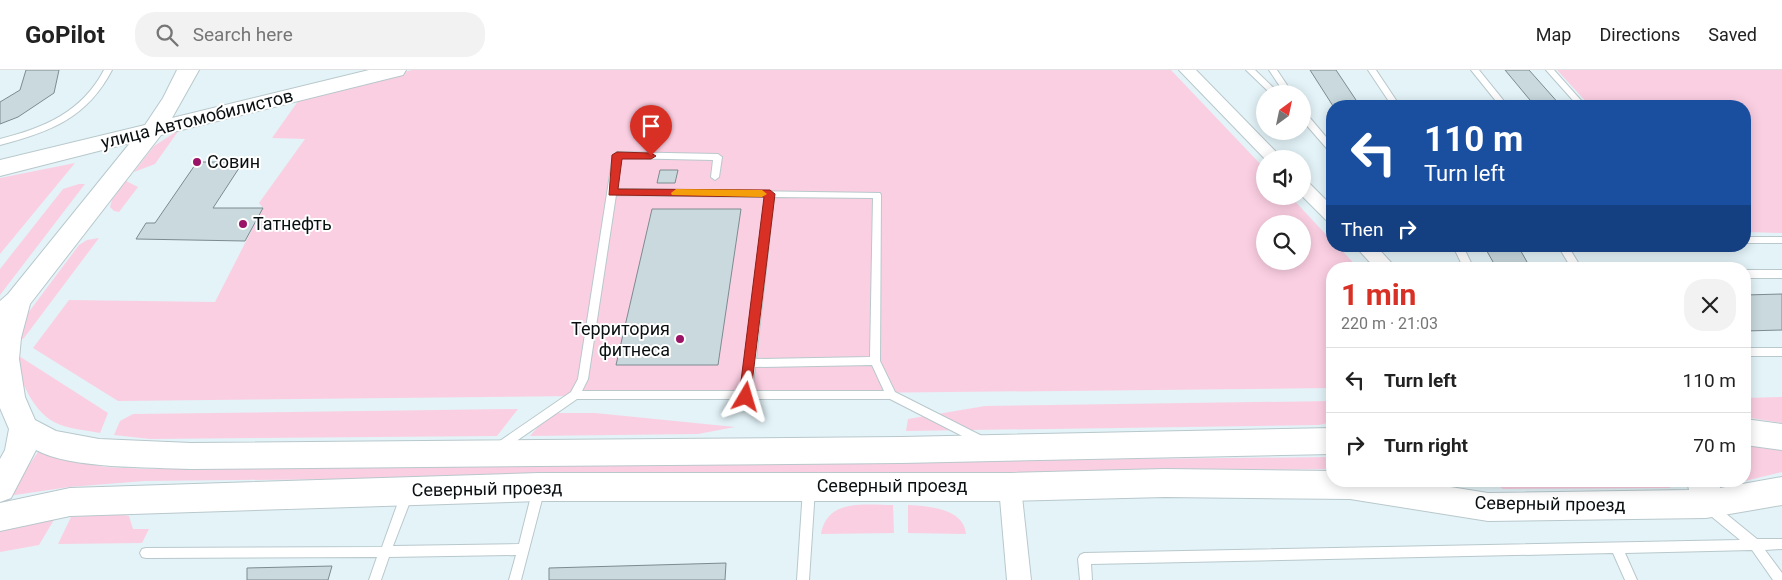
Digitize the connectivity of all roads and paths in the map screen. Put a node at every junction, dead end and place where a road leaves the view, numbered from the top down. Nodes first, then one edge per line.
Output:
1 (108, 70) edge
2 (188, 70) edge
3 (395, 70) edge
4 (1187, 70) edge
5 (1250, 70) edge
6 (1273, 70) edge
7 (1372, 70) edge
8 (1475, 70) edge
9 (1550, 70) edge
10 (1266, 85) edge
11 (1283, 85) edge
12 (1392, 100) edge
13 (1499, 100) edge
14 (1577, 100) edge
15 (1311, 125) edge
16 (153, 130) junction
17 (0, 142) edge
18 (1326, 142) edge
19 (1266, 150) edge
20 (0, 168) edge
21 (715, 178) dead end
22 (612, 192) junction
23 (770, 194) junction
24 (1311, 195) edge
25 (1326, 210) edge
26 (1751, 240) edge
27 (1782, 240) edge
28 (1370, 252) edge
29 (1381, 262) edge
30 (1751, 274) edge
31 (1782, 274) edge
32 (9, 309) edge
33 (1751, 352) edge
34 (1782, 352) edge
35 (875, 361) junction
36 (749, 363) junction
37 (5, 394) edge
38 (575, 395) junction
39 (891, 395) junction
40 (746, 397) junction
41 (24, 429) junction
42 (1751, 433) edge
43 (1782, 437) edge
44 (1326, 442) edge
45 (996, 448) junction
46 (489, 454) junction
47 (1326, 485) edge
48 (809, 486) junction
49 (539, 487) junction
50 (1010, 487) junction
51 (1363, 487) edge
52 (1469, 487) edge
53 (0, 488) edge
54 (409, 491) junction
55 (1782, 491) edge
56 (1705, 493) edge
57 (1488, 507) junction
58 (0, 517) edge
59 (1782, 544) edge
60 (1755, 545) junction
61 (1616, 547) junction
62 (523, 549) junction
63 (385, 552) junction
64 (146, 553) dead end
65 (375, 580) edge
66 (515, 580) edge
67 (803, 580) edge
68 (1019, 580) edge
69 (1086, 580) edge
70 (1631, 580) edge
71 (1780, 580) edge

1 - 17 lane
2 - 16 main road
3 - 16 main road, улица Автомобилистов
4 - 19 street
5 - 10 lane
6 - 11 lane
7 - 12 lane
8 - 13 lane
9 - 14 lane
15 - 18 lane
16 - 20 main road, улица Автомобилистов
16 - 32 main road
21 - 22 lane
22 - 23 lane
22 - 38 lane
23 - 35 lane
23 - 36 lane
24 - 25 street
26 - 27 lane
28 - 29 street
30 - 31 lane
32 - 37 main road
33 - 34 lane
35 - 36 lane
35 - 39 lane
36 - 40 lane
37 - 41 main road
38 - 40 lane
38 - 46 lane
39 - 40 lane
39 - 45 lane
41 - 46 main road, Северный проезд
41 - 53 main road
42 - 43 main road
44 - 45 main road, Северный проезд
45 - 46 main road, Северный проезд
47 - 50 main road, Северный проезд
48 - 49 main road, Северный проезд
48 - 50 main road, Северный проезд
48 - 67 lane
49 - 54 main road, Северный проезд
49 - 62 lane
50 - 68 street
51 - 57 main road, Северный проезд
52 - 57 main road
54 - 58 main road, Северный проезд
54 - 63 lane
55 - 56 main road, Северный проезд
56 - 57 main road, Северный проезд
56 - 60 lane
59 - 60 lane
60 - 61 lane
60 - 71 lane
61 - 69 lane
61 - 70 lane
62 - 63 lane
62 - 66 lane
63 - 64 lane
63 - 65 lane

